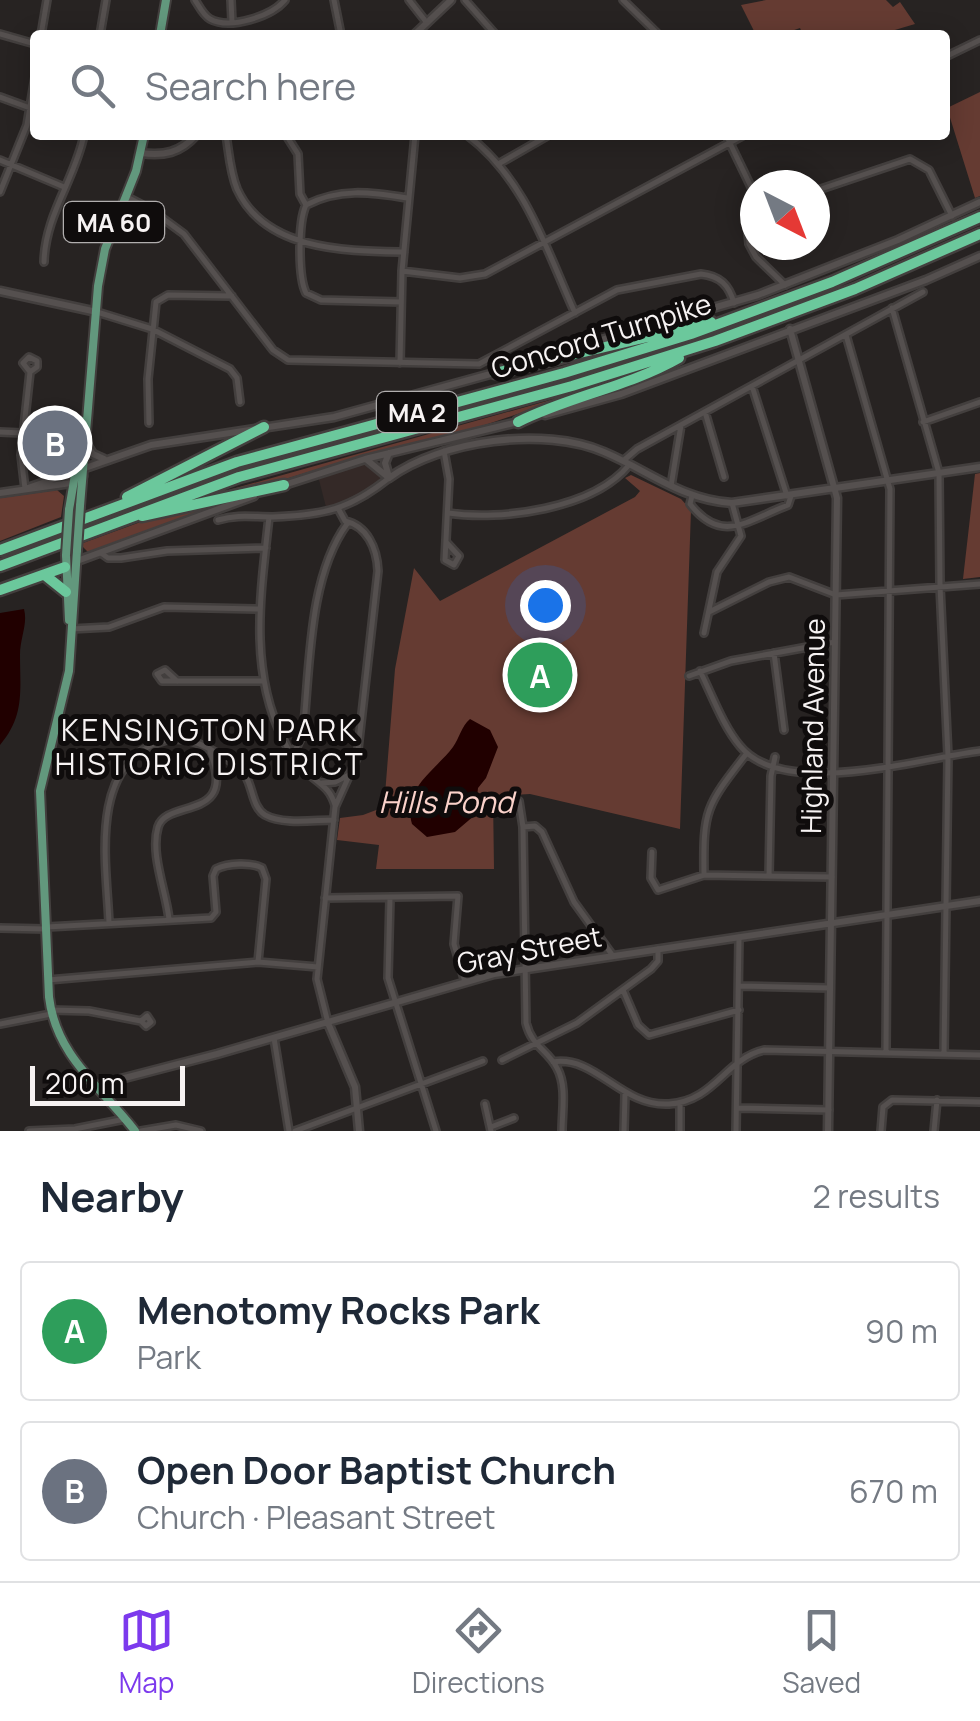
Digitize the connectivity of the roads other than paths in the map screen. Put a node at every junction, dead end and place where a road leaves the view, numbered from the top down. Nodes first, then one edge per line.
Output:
1 (47, 0) edge
2 (106, 0) edge
3 (166, 0) edge
4 (195, 0) edge
5 (231, 0) edge
6 (285, 0) edge
7 (334, 0) edge
8 (409, 0) edge
9 (452, 0) edge
10 (465, 0) edge
11 (623, 0) edge
12 (232, 22) junction
13 (427, 23) junction
14 (42, 30) edge
15 (101, 30) edge
16 (161, 30) edge
17 (340, 30) edge
18 (419, 30) edge
19 (492, 30) edge
20 (654, 30) edge
21 (0, 34) edge
22 (980, 40) edge
23 (30, 43) edge
24 (950, 55) edge
25 (0, 97) edge
26 (30, 108) joint
27 (82, 140) edge
28 (143, 140) edge
29 (189, 140) edge
30 (227, 140) edge
31 (289, 140) edge
32 (413, 140) edge
33 (473, 140) edge
34 (541, 140) edge
35 (724, 140) edge
36 (728, 140) edge
37 (141, 154) junction
38 (0, 160) edge
39 (10, 163) junction
40 (500, 164) junction
41 (745, 170) edge
42 (830, 186) edge
43 (64, 187) junction
44 (0, 192) edge
45 (126, 196) junction
46 (407, 198) junction
47 (980, 202) edge
48 (306, 206) junction
49 (952, 216) junction
50 (980, 217) edge
51 (980, 234) edge
52 (302, 239) junction
53 (543, 244) junction
54 (404, 252) junction
55 (980, 256) edge
56 (759, 260) edge
57 (44, 262) dead end
58 (402, 271) junction
59 (785, 285) junction
60 (0, 291) edge
61 (923, 292) dead end
62 (232, 296) junction
63 (402, 302) junction
64 (734, 303) junction
65 (892, 308) junction
66 (97, 312) junction
67 (575, 313) junction
68 (732, 320) junction
69 (152, 329) junction
70 (790, 329) junction
71 (846, 334) junction
72 (697, 347) junction
73 (799, 361) junction
74 (400, 364) junction
75 (30, 372) dead end
76 (495, 373) junction
77 (752, 386) junction
78 (240, 402) dead end
79 (980, 402) edge
80 (87, 409) junction
81 (704, 412) junction
82 (518, 422) junction
83 (923, 422) junction
84 (149, 423) dead end
85 (681, 425) junction
86 (264, 427) junction
87 (0, 432) edge
88 (23, 433) junction
89 (86, 443) junction
90 (444, 452) junction
91 (390, 453) junction
92 (106, 459) junction
93 (365, 459) junction
94 (626, 463) junction
95 (980, 467) edge
96 (73, 472) junction
97 (83, 472) junction
98 (939, 473) junction
99 (724, 477) dead end
100 (389, 478) junction
101 (888, 481) junction
102 (72, 483) junction
103 (284, 485) junction
104 (670, 487) junction
105 (25, 489) junction
106 (835, 489) junction
107 (0, 494) edge
108 (692, 496) junction
109 (789, 496) junction
110 (732, 503) junction
111 (347, 507) junction
112 (111, 508) junction
113 (339, 510) junction
114 (448, 513) junction
115 (269, 517) junction
116 (122, 519) junction
117 (218, 520) dead end
118 (349, 523) junction
119 (738, 524) junction
120 (446, 542) dead end
121 (266, 548) junction
122 (0, 550) edge
123 (101, 552) junction
124 (71, 558) junction
125 (0, 566) edge
126 (46, 576) junction
127 (980, 584) edge
128 (940, 586) junction
129 (0, 590) edge
130 (888, 591) junction
131 (66, 592) junction
132 (836, 595) junction
133 (259, 609) junction
134 (709, 612) junction
135 (71, 629) junction
136 (704, 633) dead end
137 (835, 642) junction
138 (774, 653) junction
139 (700, 671) junction
140 (689, 676) dead end
141 (264, 680) junction
142 (177, 681) dead end
143 (784, 730) dead end
144 (210, 749) junction
145 (980, 751) edge
146 (747, 754) junction
147 (293, 755) junction
148 (948, 756) junction
149 (775, 757) dead end
150 (772, 765) junction
151 (890, 765) junction
152 (352, 774) junction
153 (834, 774) junction
154 (320, 783) junction
155 (520, 801) dead end
156 (335, 807) junction
157 (334, 820) junction
158 (523, 827) junction
159 (652, 852) dead end
160 (704, 875) junction
161 (769, 876) junction
162 (832, 877) junction
163 (325, 898) junction
164 (390, 898) junction
165 (980, 900) edge
166 (948, 905) junction
167 (890, 914) junction
168 (169, 921) junction
169 (109, 923) junction
170 (831, 923) junction
171 (0, 928) edge
172 (44, 928) junction
173 (739, 937) junction
174 (658, 949) junction
175 (613, 956) junction
176 (258, 962) junction
177 (318, 967) junction
178 (525, 970) junction
179 (48, 980) junction
180 (466, 982) junction
181 (739, 986) junction
182 (830, 988) junction
183 (623, 990) junction
184 (396, 1002) junction
185 (739, 1010) junction
186 (51, 1012) junction
187 (141, 1021) dead end
188 (328, 1023) junction
189 (0, 1024) edge
190 (274, 1038) junction
191 (535, 1045) junction
192 (830, 1050) junction
193 (886, 1052) junction
194 (944, 1054) junction
195 (980, 1055) edge
196 (502, 1060) dead end
197 (483, 1061) dead end
198 (553, 1062) junction
199 (738, 1062) junction
200 (422, 1085) junction
201 (98, 1089) junction
202 (625, 1094) junction
203 (936, 1100) junction
204 (680, 1102) junction
205 (980, 1102) edge
206 (485, 1104) dead end
207 (358, 1108) junction
208 (738, 1108) junction
209 (829, 1110) junction
210 (125, 1118) junction
211 (514, 1118) dead end
212 (491, 1129) edge
213 (30, 1131) edge
214 (138, 1131) edge
215 (201, 1131) edge
216 (292, 1131) edge
217 (360, 1131) edge
218 (436, 1131) edge
219 (562, 1131) edge
220 (624, 1131) edge
221 (680, 1131) edge
222 (736, 1131) edge
223 (828, 1131) edge
224 (880, 1131) edge
225 (934, 1131) edge

1 - 14 street
2 - 15 street
3 - 16 main road
4 - 12 street
5 - 12 street
6 - 12 street
7 - 17 street
8 - 13 street
9 - 13 street
10 - 19 street
11 - 20 street
13 - 18 street
21 - 23 street
22 - 24 street
25 - 26 street
26 - 39 street
27 - 43 street
28 - 37 main road, MA 60
29 - 37 street
30 - 52 street
31 - 48 street
32 - 46 street
33 - 40 street
34 - 40 street
35 - 53 street
36 - 41 street
37 - 45 main road, MA 60
38 - 39 street
39 - 43 street
39 - 44 street
40 - 53 street
42 - 49 street
43 - 57 street
45 - 62 street
45 - 66 main road, MA 60
46 - 48 street
46 - 54 street
47 - 49 street, Concord Turnpike
48 - 52 street
49 - 59 street, Concord Turnpike
50 - 68 highway, Concord Turnpike / MA 2
51 - 72 highway, Concord Turnpike / MA 2
52 - 54 street
52 - 63 street
53 - 58 street
53 - 67 street
54 - 58 street
55 - 70 street, Concord Turnpike
56 - 59 street
58 - 63 street
59 - 64 street, Concord Turnpike
60 - 66 street
61 - 65 street
62 - 69 street
62 - 74 street
63 - 74 street
64 - 67 street
64 - 76 street, Concord Turnpike
65 - 71 street
65 - 83 street
66 - 69 street
66 - 80 main road, MA 60
67 - 74 street
68 - 76 highway
68 - 112 highway, Concord Turnpike / MA 2
69 - 78 street
69 - 84 street
70 - 73 street, Highland Avenue
70 - 82 street, Concord Turnpike
71 - 73 street
71 - 101 street
72 - 82 highway
72 - 116 highway, Concord Turnpike / MA 2
73 - 77 street
73 - 106 street, Highland Avenue
75 - 88 street
76 - 86 street, Concord Turnpike
77 - 81 street
77 - 109 street
79 - 83 street
80 - 89 main road, MA 60
80 - 96 main road, MA 60
81 - 85 street
81 - 99 street
82 - 91 street, Concord Turnpike
83 - 98 street
85 - 94 street
85 - 104 street
86 - 92 street, Concord Turnpike
86 - 112 highway
87 - 88 street
88 - 105 street
89 - 92 street
89 - 97 main road, MA 60
90 - 94 street
90 - 100 street
90 - 114 street
91 - 93 street, Concord Turnpike
91 - 100 street
92 - 97 street, Concord Turnpike
93 - 100 street
93 - 103 street, Concord Turnpike
94 - 104 street
94 - 114 street
95 - 98 street
96 - 97 street
96 - 102 main road, MA 60
96 - 105 street
97 - 102 street
97 - 124 main road, MA 60, bridge
98 - 101 street
98 - 128 street
100 - 111 street
101 - 106 street
101 - 130 street
102 - 105 street
102 - 124 main road, MA 60, bridge
103 - 116 highway
103 - 123 street, Concord Turnpike
104 - 108 street
105 - 107 street
106 - 109 street
106 - 132 street, Highland Avenue
108 - 110 street
108 - 119 street
109 - 110 street
109 - 119 street
110 - 119 street
111 - 113 street
111 - 118 street
112 - 122 highway, Concord Turnpike / MA 2
113 - 115 street
113 - 118 street
114 - 120 street
115 - 117 street
115 - 121 street
116 - 125 highway, Concord Turnpike / MA 2
118 - 147 street
118 - 152 street
119 - 134 street
121 - 123 street
121 - 133 street
123 - 124 street, Concord Turnpike
124 - 126 highway
124 - 131 main road, MA 60
124 - 135 main road, MA 60
126 - 129 highway
126 - 131 highway
127 - 128 street
128 - 130 street
128 - 148 street
130 - 132 street
130 - 151 street
131 - 135 main road, MA 60
132 - 134 street
132 - 137 street, Highland Avenue
133 - 135 street
133 - 141 street
134 - 136 street
135 - 172 main road, MA 60
137 - 138 street
137 - 153 street, Highland Avenue
138 - 139 street
138 - 143 street
139 - 140 street
139 - 146 street
141 - 142 street
141 - 147 street
144 - 157 street
144 - 168 street
144 - 169 street
145 - 148 street
146 - 150 street
146 - 160 street
147 - 154 street
148 - 151 street
148 - 166 street
149 - 150 street
150 - 153 street
150 - 161 street
151 - 153 street
151 - 167 street
152 - 154 street
152 - 156 street
153 - 162 street, Highland Avenue
154 - 156 street
155 - 158 street
156 - 157 street
157 - 163 street
158 - 175 street
158 - 178 street
159 - 160 street
160 - 161 street
161 - 162 street
162 - 170 street, Highland Avenue
163 - 164 street
163 - 177 street
164 - 180 street
164 - 184 street
165 - 166 street, Gray Street
166 - 167 street, Gray Street
166 - 194 street
167 - 170 street, Gray Street
167 - 193 street
168 - 169 street
168 - 176 street
169 - 172 street
170 - 173 street, Gray Street
170 - 182 street, Highland Avenue
171 - 172 street
172 - 179 main road, MA 60
173 - 174 street, Gray Street
173 - 181 street
174 - 175 street, Gray Street
174 - 183 street
175 - 178 street, Gray Street
176 - 177 street
176 - 179 street
177 - 188 street
178 - 180 street, Gray Street
178 - 191 street
179 - 186 main road, MA 60
180 - 184 street, Gray Street
181 - 182 street
181 - 185 street
182 - 192 street, Highland Avenue
183 - 185 street
183 - 191 street
184 - 188 street, Gray Street
184 - 200 street
185 - 199 street
186 - 187 street
186 - 189 street
186 - 201 main road, MA 60
188 - 190 street, Gray Street
188 - 207 street
190 - 201 street, Gray Street
190 - 216 street
191 - 196 street
191 - 198 street
192 - 193 street
192 - 199 street
192 - 209 street, Highland Avenue
193 - 194 street
194 - 195 street
197 - 200 street
198 - 202 street
198 - 219 street
199 - 204 street
199 - 208 street
200 - 207 street
200 - 218 street
201 - 210 main road, MA 60
202 - 204 street
202 - 220 street
203 - 205 street
203 - 224 street
203 - 225 street
204 - 221 street
206 - 212 street
207 - 216 street
207 - 217 street
208 - 209 street
208 - 222 street
209 - 223 street, Highland Avenue
210 - 213 street
210 - 214 main road, MA 60
211 - 212 street
214 - 215 street

